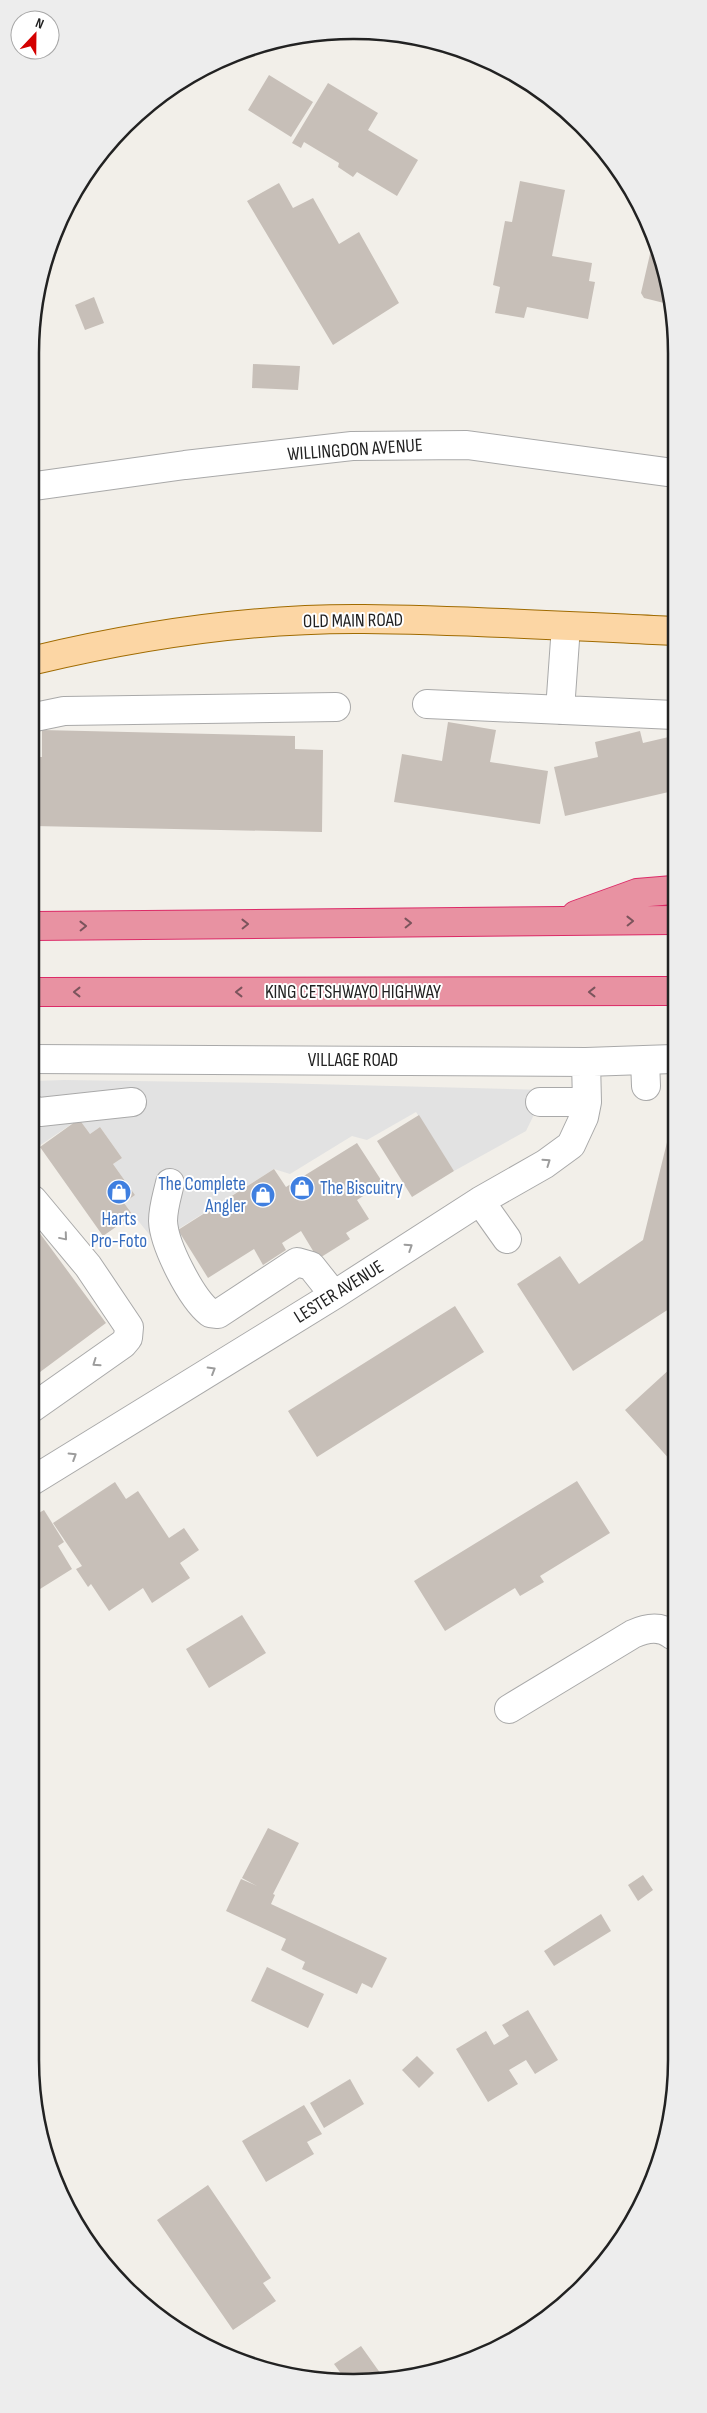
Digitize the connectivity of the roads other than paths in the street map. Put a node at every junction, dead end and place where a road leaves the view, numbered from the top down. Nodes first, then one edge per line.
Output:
1 (668, 471) edge
2 (39, 486) edge
3 (566, 626) junction
4 (668, 631) edge
5 (39, 659) edge
6 (427, 704) dead end
7 (336, 707) dead end
8 (560, 710) junction
9 (668, 715) edge
10 (39, 716) edge
11 (668, 891) edge
12 (668, 920) edge
13 (564, 922) junction
14 (39, 926) edge
15 (668, 991) edge
16 (39, 992) edge
17 (39, 1060) edge
18 (586, 1062) junction
19 (668, 1062) edge
20 (126, 1081) junction
21 (540, 1102) dead end
22 (587, 1102) junction
23 (39, 1112) edge
24 (170, 1184) dead end
25 (480, 1201) junction
26 (39, 1207) edge
27 (507, 1239) dead end
28 (334, 1295) junction
29 (39, 1403) edge
30 (39, 1478) edge
31 (668, 1633) edge
32 (510, 1710) dead end

1 - 2 street, WILLINGDON AVENUE
3 - 4 main road, OLD MAIN ROAD
3 - 5 main road, OLD MAIN ROAD
3 - 8 street
6 - 8 street
7 - 10 street
8 - 9 street
11 - 13 highway
13 -> 12 highway
14 -> 13 highway
15 -> 16 highway, KING CETSHWAYO HIGHWAY
17 - 20 street, VILLAGE ROAD
18 - 19 street, VILLAGE ROAD
18 - 20 street, VILLAGE ROAD
18 - 22 street, LESTER AVENUE
20 - 23 street
21 - 22 street
25 -> 22 street, LESTER AVENUE
24 - 28 street
25 - 27 street
28 -> 25 street, LESTER AVENUE
26 -> 29 street
30 -> 28 street, LESTER AVENUE
31 - 32 street

